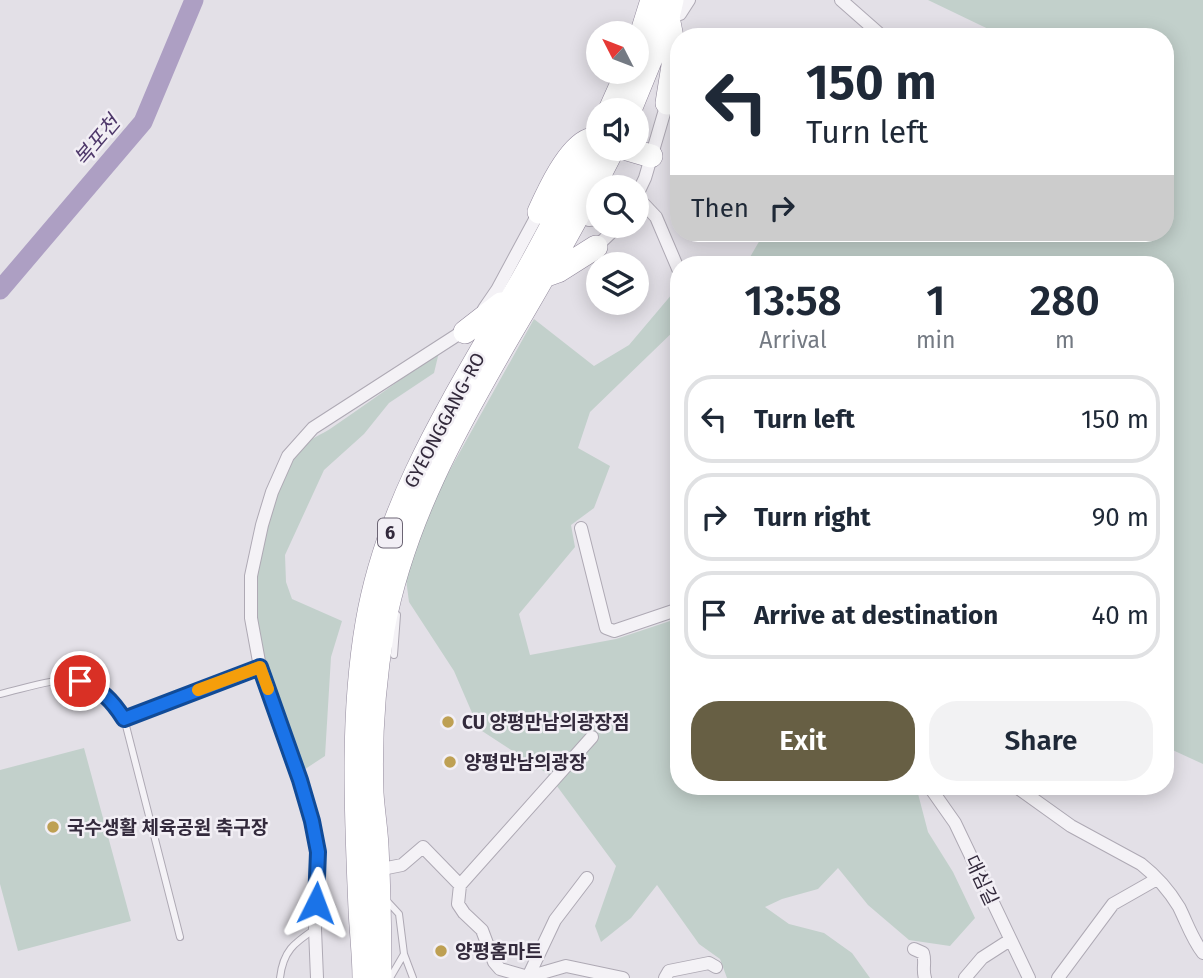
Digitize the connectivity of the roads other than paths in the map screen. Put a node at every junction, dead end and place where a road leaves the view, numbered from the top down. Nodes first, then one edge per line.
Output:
1 (652, 0) edge
2 (688, 0) edge
3 (841, 0) edge
4 (670, 8) edge
5 (645, 21) edge
6 (672, 28) edge
7 (873, 28) edge
8 (635, 98) edge
9 (670, 109) edge
10 (586, 141) edge
11 (651, 156) joint
12 (586, 159) edge
13 (608, 161) edge
14 (646, 175) edge
15 (649, 209) edge
16 (540, 213) joint
17 (605, 238) edge
18 (596, 247) joint
19 (673, 256) edge
20 (544, 276) junction
21 (517, 290) junction
22 (465, 332) junction
23 (581, 528) dead end
24 (401, 557) junction
25 (670, 612) edge
26 (394, 655) dead end
27 (260, 667) junction
28 (0, 694) edge
29 (124, 719) junction
30 (592, 737) dead end
31 (935, 795) edge
32 (1028, 795) edge
33 (382, 822) dead end
34 (377, 845) junction
35 (587, 878) dead end
36 (1157, 879) junction
37 (377, 881) junction
38 (460, 885) junction
39 (315, 929) junction
40 (180, 937) dead end
41 (1010, 940) junction
42 (914, 949) dead end
43 (1203, 953) edge
44 (404, 954) junction
45 (716, 967) dead end
46 (528, 977) edge
47 (280, 978) edge
48 (317, 978) edge
49 (363, 978) edge
50 (380, 978) edge
51 (390, 978) edge
52 (413, 978) edge
53 (623, 978) edge
54 (665, 978) edge
55 (925, 978) edge
56 (965, 978) edge
57 (1029, 978) edge
58 (1058, 978) edge

1 - 5 highway
2 - 4 street
3 - 7 street
4 - 6 highway
4 - 8 highway
9 - 11 street
10 - 16 highway
11 - 14 street
12 - 21 highway, GYEONGGANG-RO / 6
13 - 20 highway, GYEONGGANG-RO / 6
15 - 19 street
16 - 22 street
17 - 18 street
18 - 20 highway
20 - 24 highway, GYEONGGANG-RO / 6
21 - 22 highway
21 - 49 highway, GYEONGGANG-RO / 6
22 - 27 street
23 - 25 street
24 - 26 lane
24 - 34 highway, GYEONGGANG-RO / 6
27 - 29 lane
27 - 39 street
28 - 29 lane
29 - 40 lane
30 - 38 street
31 - 41 street, 대심길
32 - 36 street
33 - 34 lane
34 - 37 highway, GYEONGGANG-RO / 6
35 - 46 street
36 - 43 street
36 - 58 street
37 - 38 street
37 - 44 lane
37 - 50 highway, GYEONGGANG-RO / 6
38 - 46 street
39 - 47 lane
39 - 48 street
41 - 56 street
41 - 57 street, 대심길
42 - 55 street
44 - 51 lane
44 - 52 lane
45 - 54 street
46 - 53 street

